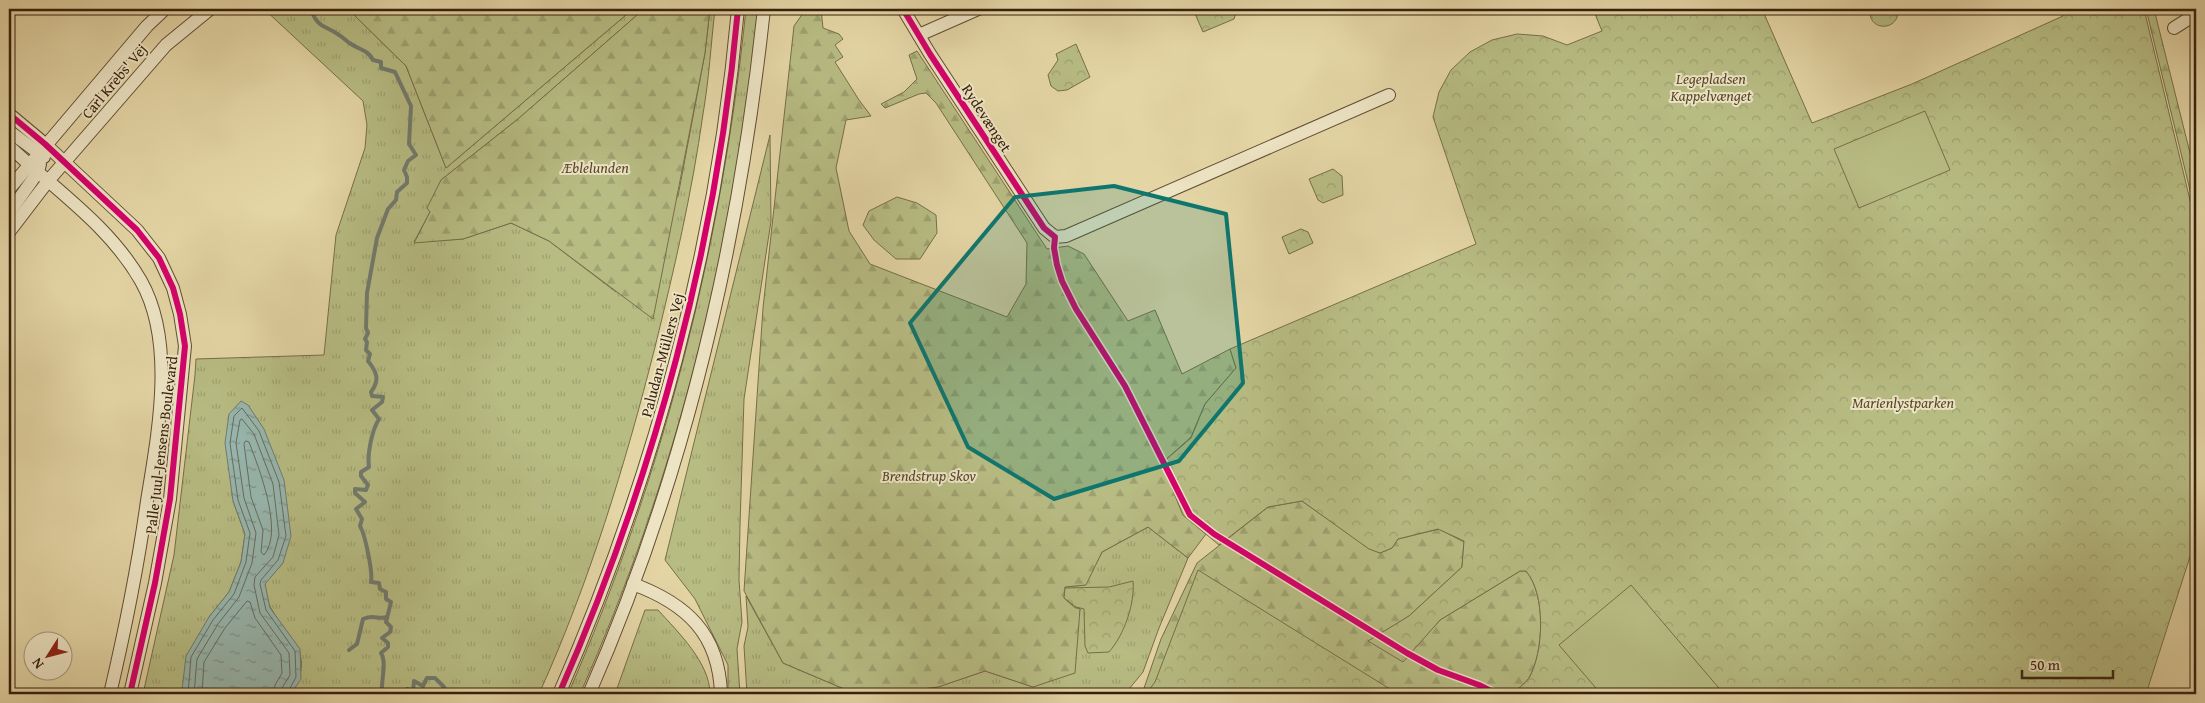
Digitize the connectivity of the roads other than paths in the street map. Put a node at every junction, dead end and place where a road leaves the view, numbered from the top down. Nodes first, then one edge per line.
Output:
1 (165, 9) edge
2 (210, 9) edge
3 (738, 9) edge
4 (764, 9) edge
5 (903, 9) edge
6 (978, 9) edge
7 (2196, 14) edge
8 (2174, 28) dead end
9 (919, 35) junction
10 (1389, 96) dead end
11 (9, 114) edge
12 (9, 131) edge
13 (9, 146) edge
14 (39, 158) junction
15 (65, 163) junction
16 (9, 168) edge
17 (48, 181) junction
18 (11, 185) edge
19 (9, 213) edge
20 (9, 232) edge
21 (633, 584) junction
22 (128, 618) junction
23 (110, 694) edge
24 (119, 694) edge
25 (130, 694) edge
26 (560, 694) edge
27 (589, 694) edge
28 (721, 694) edge

1 - 14 street, Carl Krebs' Vej
2 - 15 street, Carl Krebs' Vej
3 - 26 street, Paludan-Müllers Vej
4 - 21 street
5 - 9 street, Rydevænget
6 - 9 street
7 - 8 street
9 - 10 street, Rydevænget
11 - 14 street, Palle Juul-Jensens Boulevard
12 - 14 street
13 - 14 street, Palle Juul-Jensens Boulevard
14 - 15 street, Palle Juul-Jensens Boulevard
14 - 17 street, Palle Juul-Jensens Boulevard
14 - 18 street
14 - 19 street
15 - 17 street, Carl Krebs' Vej
15 - 25 street, Palle Juul-Jensens Boulevard
16 - 18 street
17 - 20 street, Carl Krebs' Vej
17 - 22 street, Palle Juul-Jensens Boulevard
21 - 27 street
21 - 28 street
22 - 23 street, Palle Juul-Jensens Boulevard
22 - 24 street

